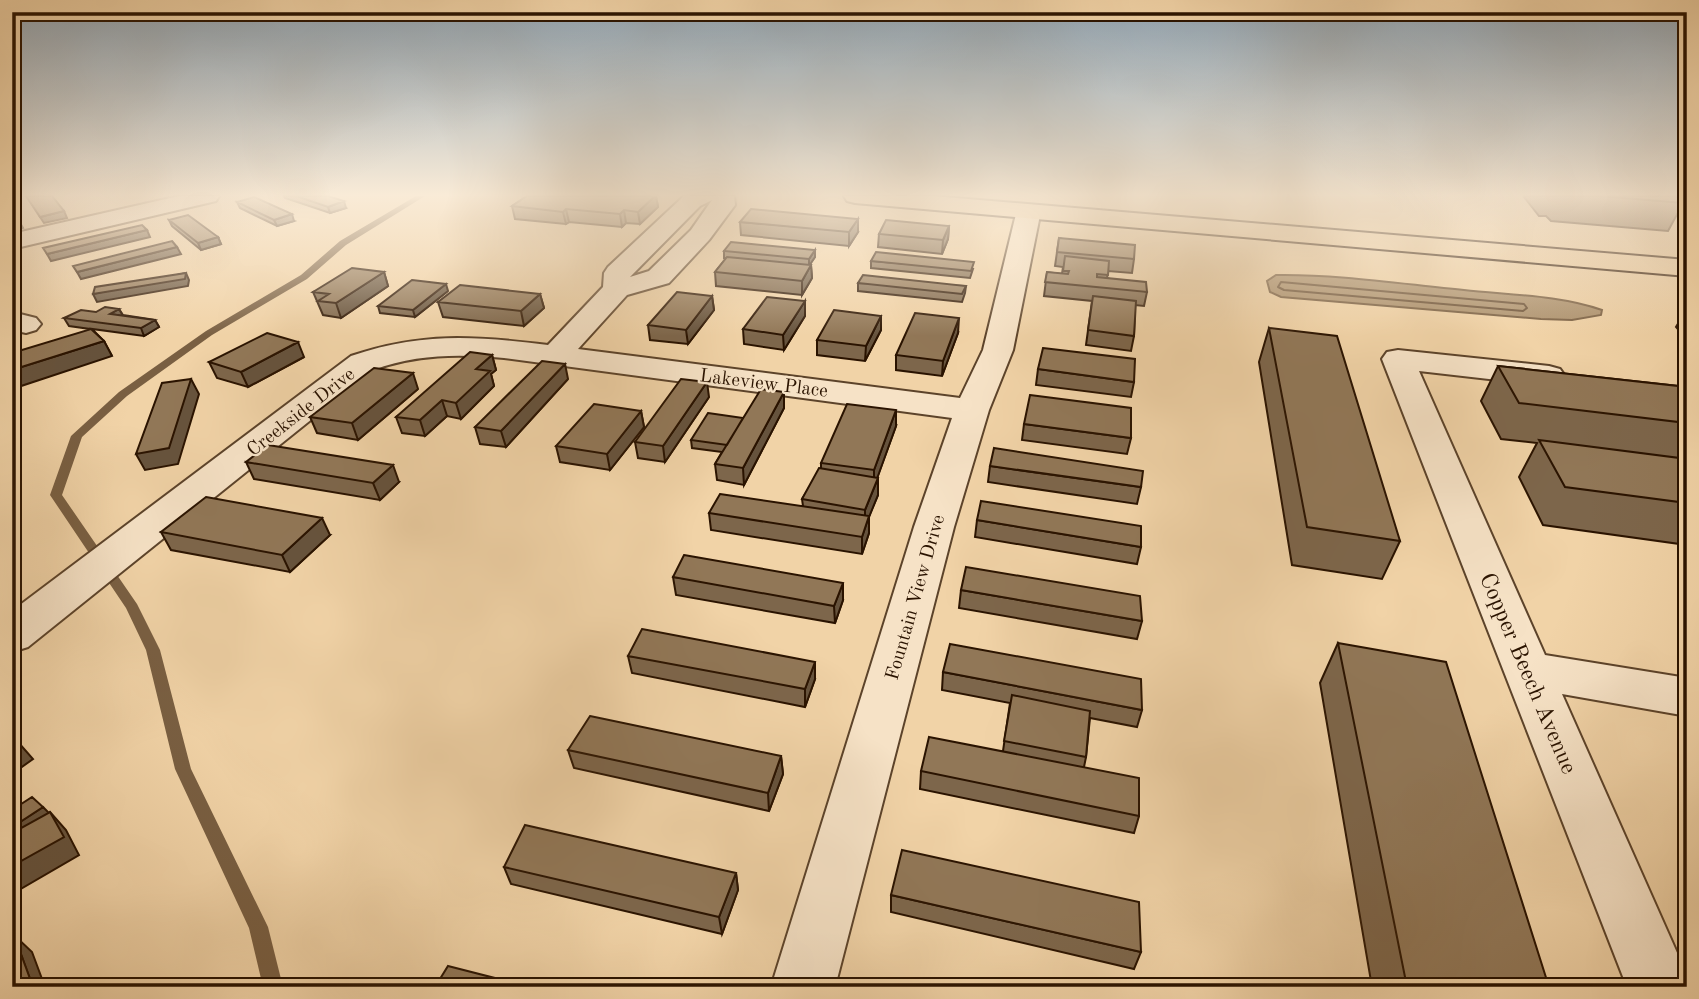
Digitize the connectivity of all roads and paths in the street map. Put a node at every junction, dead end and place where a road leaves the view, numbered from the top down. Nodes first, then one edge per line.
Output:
1 (649, 243) edge
2 (693, 243) edge
3 (1022, 243) edge
4 (1399, 243) edge
5 (1687, 268) edge
6 (617, 289) junction
7 (555, 355) junction
8 (1577, 379) edge
9 (972, 410) junction
10 (12, 635) edge
11 (1527, 670) junction
12 (1687, 696) edge
13 (803, 987) edge
14 (1659, 987) edge

1 - 6 street
2 - 6 street
3 - 9 street, Fountain View Drive
4 - 5 main road
6 - 7 street
7 - 9 street, Lakeview Place
7 - 10 street, Creekside Drive
8 - 11 street, Copper Beech Avenue
9 - 13 street, Fountain View Drive
11 - 12 street
11 - 14 street, Copper Beech Avenue

